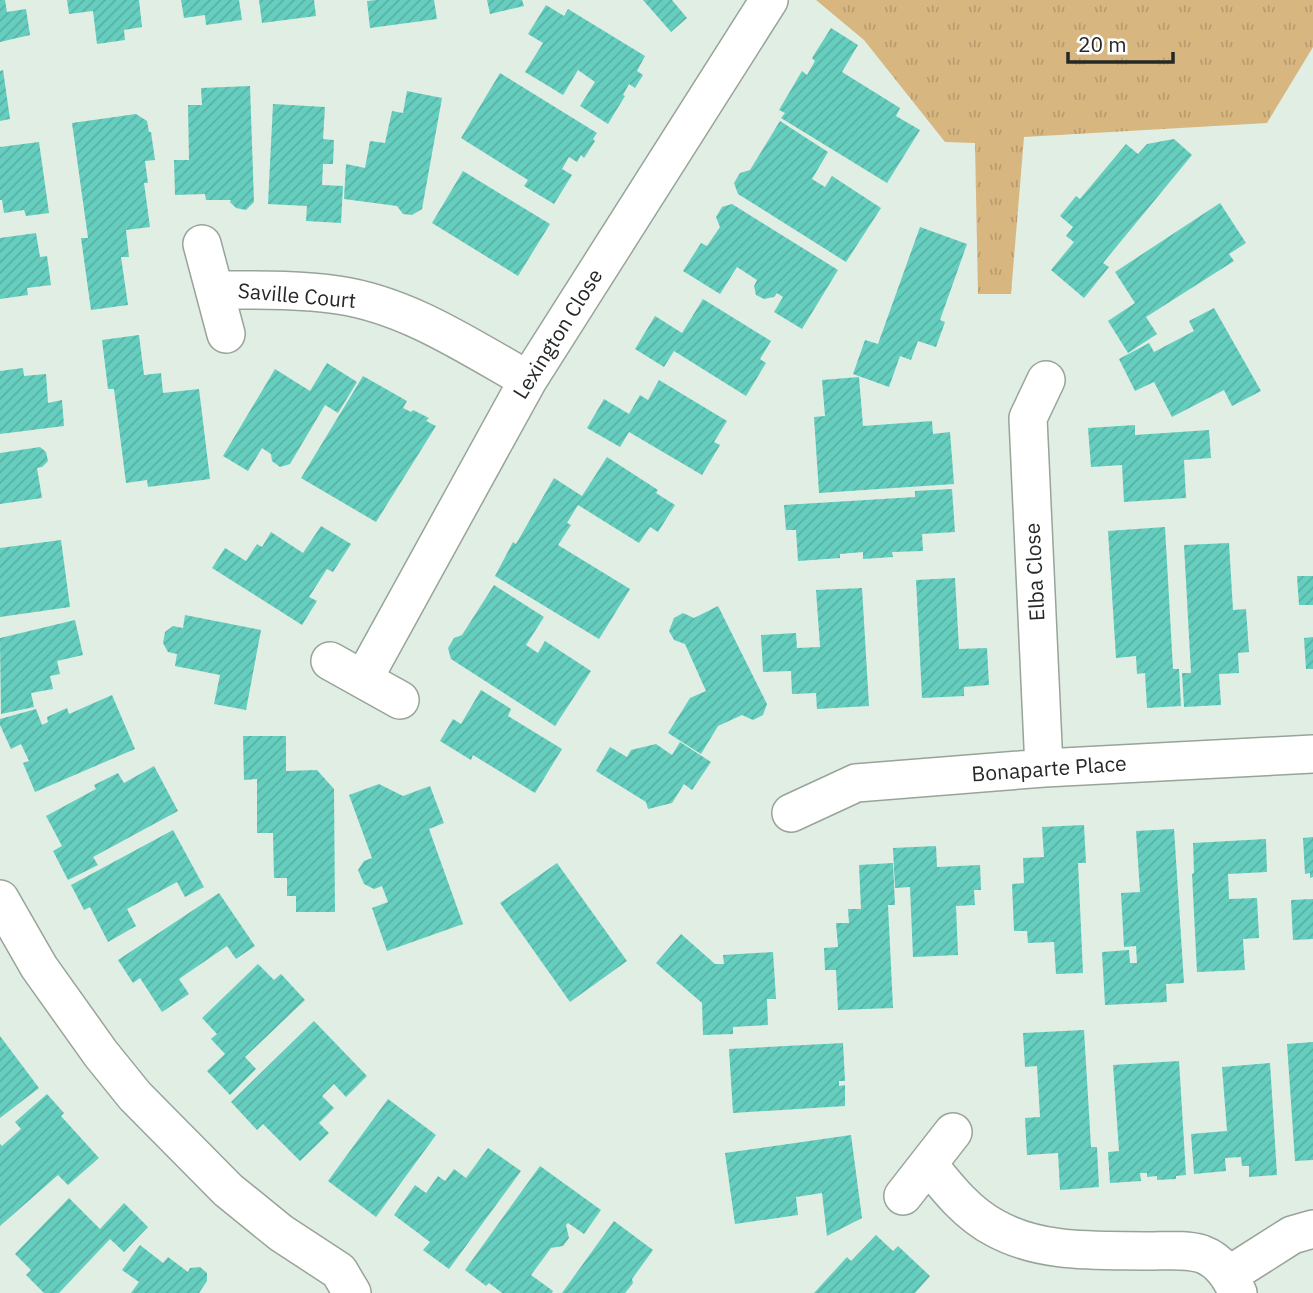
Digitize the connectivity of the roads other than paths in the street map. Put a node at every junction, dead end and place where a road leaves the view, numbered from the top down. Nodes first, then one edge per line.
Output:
1 (769, 0) edge
2 (202, 244) dead end
3 (215, 290) junction
4 (226, 334) dead end
5 (528, 380) junction
6 (1046, 380) dead end
7 (330, 661) dead end
8 (364, 678) junction
9 (400, 700) dead end
10 (1313, 754) edge
11 (1044, 768) junction
12 (792, 813) dead end
13 (0, 899) edge
14 (953, 1132) dead end
15 (929, 1165) junction
16 (904, 1196) dead end
17 (1313, 1228) edge
18 (1233, 1284) edge
19 (352, 1293) edge

1 - 5 street, Lexington Close
2 - 3 street, Saville Court
3 - 4 street, Saville Court
3 - 5 street, Saville Court
5 - 8 street, Lexington Close
6 - 11 street, Elba Close
7 - 8 street
8 - 9 street
10 - 11 street, Bonaparte Place
11 - 12 street, Bonaparte Place
13 - 19 street
14 - 15 street
15 - 16 street
15 - 18 street
17 - 18 street

